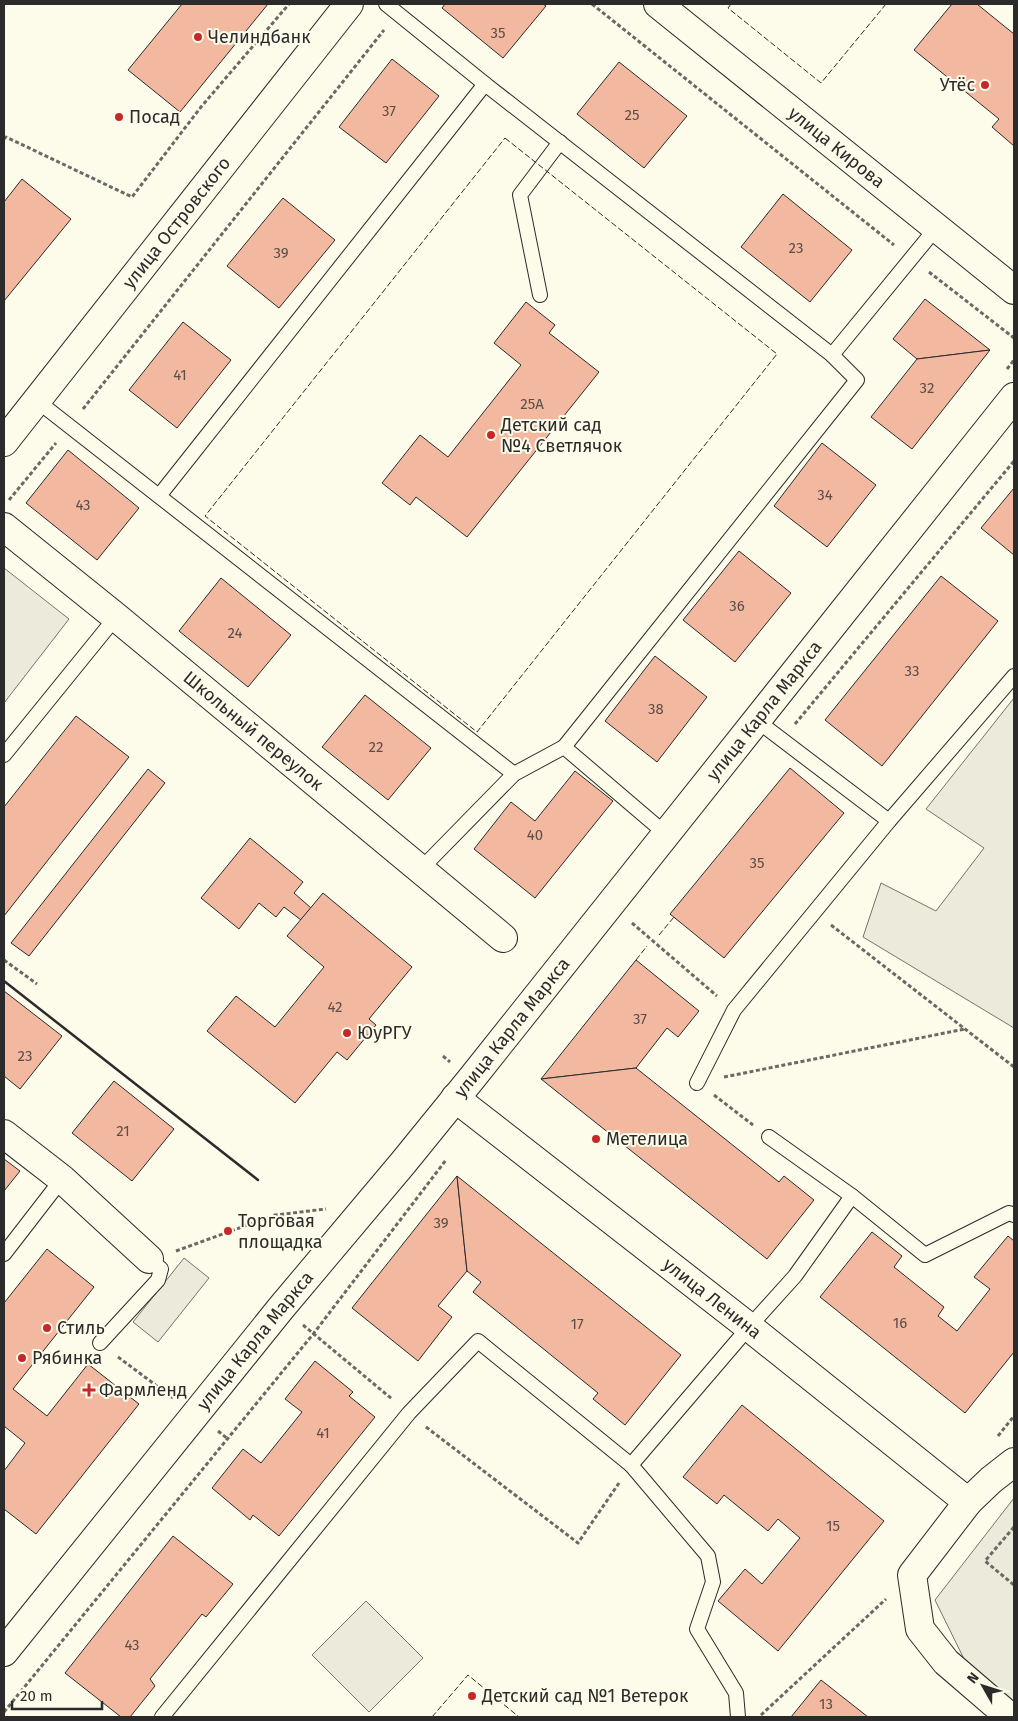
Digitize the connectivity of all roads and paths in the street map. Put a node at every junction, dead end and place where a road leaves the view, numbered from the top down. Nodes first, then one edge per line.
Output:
1 (289, 4) edge
2 (349, 4) edge
3 (386, 4) edge
4 (592, 4) edge
5 (658, 4) edge
6 (398, 13) junction
7 (486, 84) junction
8 (4, 139) edge
9 (560, 142) junction
10 (937, 227) junction
11 (911, 258) junction
12 (1014, 290) edge
13 (540, 296) dead end
14 (1014, 338) edge
15 (832, 354) junction
16 (1014, 397) edge
17 (36, 400) junction
18 (69, 426) junction
19 (4, 442) edge
20 (1014, 461) edge
21 (159, 496) junction
22 (4, 506) edge
23 (4, 527) edge
24 (116, 617) junction
25 (1014, 676) edge
26 (756, 720) junction
27 (782, 740) junction
28 (564, 747) junction
29 (4, 754) edge
30 (514, 774) junction
31 (889, 821) junction
32 (666, 834) junction
33 (420, 870) junction
34 (814, 912) junction
35 (630, 922) dead end
36 (502, 938) dead end
37 (4, 960) edge
38 (37, 984) dead end
39 (734, 1010) junction
40 (965, 1029) junction
41 (1014, 1067) edge
42 (697, 1083) junction
43 (455, 1098) junction
44 (4, 1134) edge
45 (769, 1137) joint
46 (449, 1156) dead end
47 (62, 1179) junction
48 (852, 1196) junction
49 (1014, 1214) edge
50 (4, 1254) edge
51 (160, 1268) joint
52 (280, 1308) junction
53 (749, 1327) junction
54 (314, 1333) junction
55 (100, 1343) joint
56 (409, 1413) junction
57 (195, 1414) junction
58 (228, 1439) junction
59 (1014, 1462) edge
60 (631, 1465) junction
61 (968, 1502) junction
62 (1014, 1527) edge
63 (912, 1575) junction
64 (1014, 1585) edge
65 (4, 1652) edge
66 (4, 1712) edge
67 (162, 1717) edge
68 (738, 1717) edge
69 (759, 1717) edge
70 (1010, 1717) edge

1 - 8 path
2 - 17 street, улица Островского
3 - 6 lane
4 - 11 path
5 - 10 street, улица Кирова
6 - 7 lane
6 - 18 path
7 - 9 lane
7 - 21 lane
9 - 13 lane
9 - 15 lane
10 - 11 lane
10 - 12 street, улица Кирова
11 - 14 path
11 - 15 lane
15 - 28 lane
16 - 26 street, улица Карла Маркса
17 - 18 lane
17 - 19 street, улица Островского
18 - 21 lane
18 - 22 path
20 - 27 path
21 - 30 lane
23 - 24 street, Школьный переулок
24 - 29 lane
24 - 33 street, Школьный переулок
25 - 31 lane
26 - 27 lane
26 - 32 street, улица Карла Маркса
27 - 31 lane
28 - 30 lane
28 - 32 lane
30 - 33 lane
31 - 34 lane
32 - 43 street, улица Карла Маркса
33 - 36 street, Школьный переулок
34 - 39 lane
34 - 40 path
35 - 39 path
37 - 38 path
39 - 42 lane
40 - 41 path
40 - 42 path
42 - 45 path
43 - 52 street, улица Карла Маркса
43 - 53 street, улица Ленина
44 - 47 street
45 - 48 lane
46 - 54 path
47 - 50 lane
47 - 51 street
48 - 49 lane
48 - 53 lane
51 - 55 lane
52 - 54 path
52 - 57 street, улица Карла Маркса
53 - 60 lane
53 - 61 street, улица Ленина
54 - 56 path
54 - 58 path
55 - 57 path
56 - 60 lane
56 - 60 path
56 - 67 lane
57 - 58 path
57 - 65 street, улица Карла Маркса
58 - 66 path
59 - 61 street
60 - 68 lane
61 - 63 street
62 - 64 path
63 - 69 path
63 - 70 street

